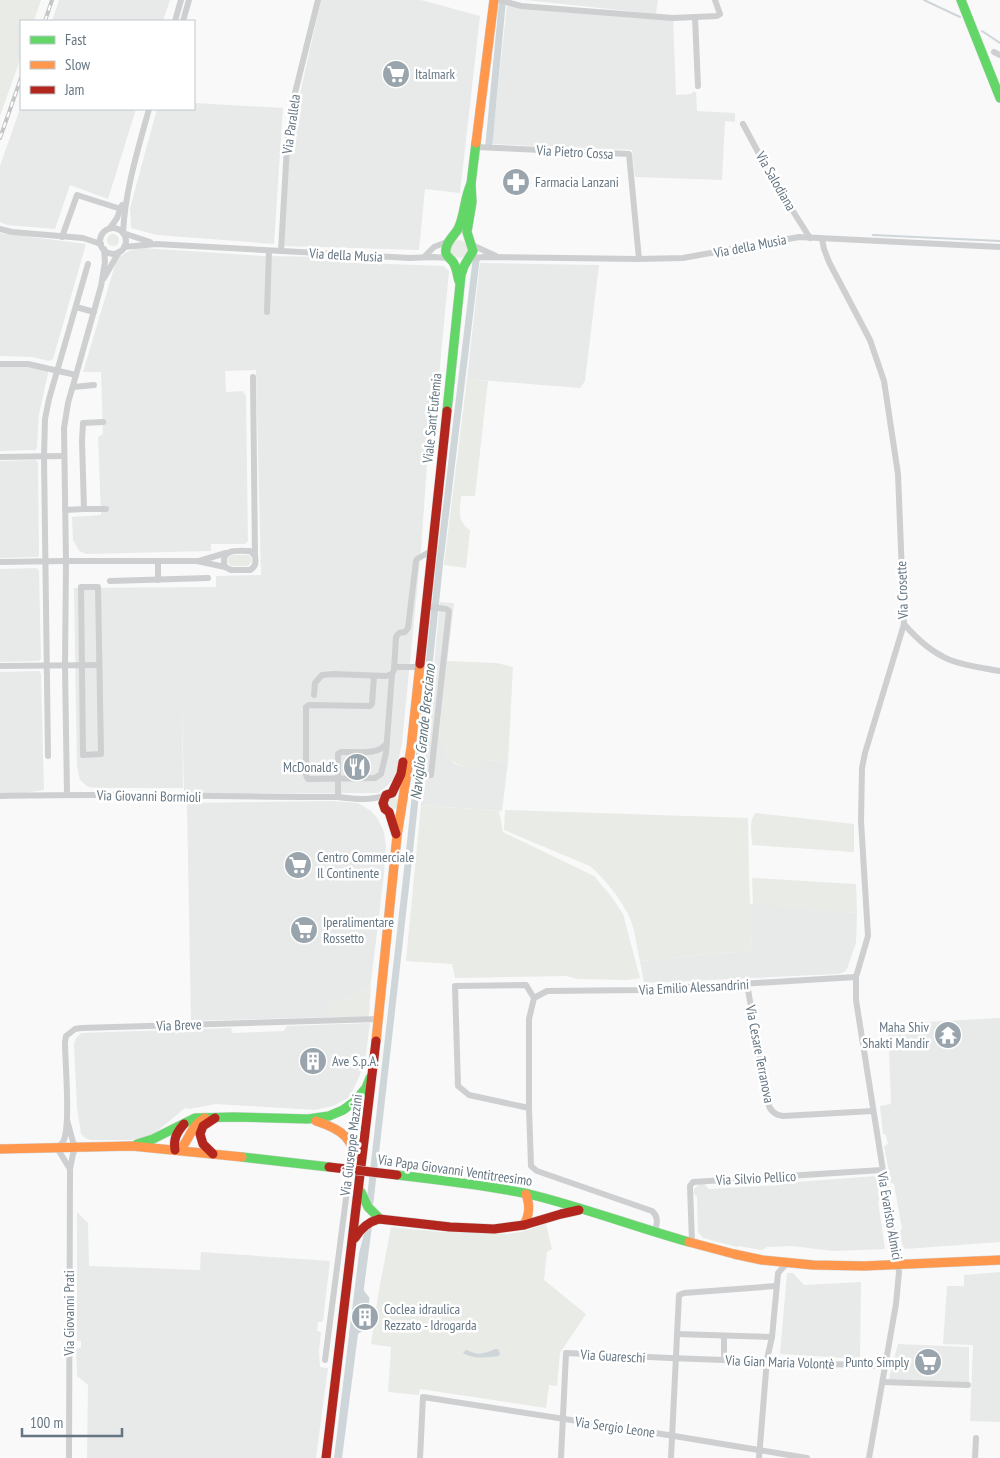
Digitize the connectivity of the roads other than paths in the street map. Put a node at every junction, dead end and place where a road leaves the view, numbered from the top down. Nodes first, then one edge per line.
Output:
1 (181, 0) edge
2 (189, 0) edge
3 (318, 0) edge
4 (494, 0) edge
5 (500, 0) edge
6 (715, 0) edge
7 (961, 0) edge
8 (695, 17) junction
9 (175, 20) edge
10 (183, 20) edge
11 (698, 86) dead end
12 (1000, 98) edge
13 (149, 110) edge
14 (743, 124) dead end
15 (476, 147) junction
16 (471, 184) junction
17 (129, 188) junction
18 (121, 209) junction
19 (110, 228) junction
20 (0, 229) edge
21 (123, 233) junction
22 (102, 234) junction
23 (62, 237) junction
24 (83, 238) junction
25 (810, 238) junction
26 (451, 239) junction
27 (822, 239) junction
28 (470, 242) junction
29 (156, 244) junction
30 (102, 247) junction
31 (1000, 247) edge
32 (121, 250) junction
33 (269, 251) junction
34 (281, 251) junction
35 (424, 257) junction
36 (500, 258) junction
37 (639, 259) junction
38 (450, 260) junction
39 (467, 260) junction
40 (88, 264) dead end
41 (101, 286) junction
42 (460, 287) junction
43 (76, 307) junction
44 (94, 312) junction
45 (267, 312) dead end
46 (0, 364) edge
47 (57, 370) junction
48 (76, 375) junction
49 (253, 377) dead end
50 (94, 385) dead end
51 (73, 387) junction
52 (103, 422) dead end
53 (64, 456) junction
54 (0, 457) edge
55 (44, 457) junction
56 (106, 508) dead end
57 (84, 509) junction
58 (65, 510) junction
59 (431, 551) junction
60 (226, 553) junction
61 (253, 554) junction
62 (46, 561) junction
63 (66, 561) junction
64 (197, 561) junction
65 (0, 562) edge
66 (158, 562) junction
67 (225, 567) junction
68 (208, 578) dead end
69 (158, 580) junction
70 (110, 581) dead end
71 (429, 606) junction
72 (904, 624) junction
73 (82, 665) junction
74 (100, 665) junction
75 (0, 666) edge
76 (47, 666) junction
77 (65, 666) junction
78 (394, 667) junction
79 (419, 668) junction
80 (1000, 671) edge
81 (392, 674) junction
82 (374, 676) junction
83 (314, 695) dead end
84 (413, 716) junction
85 (386, 744) junction
86 (377, 751) junction
87 (48, 756) dead end
88 (384, 762) junction
89 (432, 775) dead end
90 (338, 779) junction
91 (66, 794) junction
92 (389, 794) junction
93 (0, 796) edge
94 (338, 797) junction
95 (361, 799) junction
96 (402, 804) junction
97 (387, 811) junction
98 (397, 836) junction
99 (856, 977) junction
100 (747, 984) junction
101 (534, 998) junction
102 (379, 1019) junction
103 (374, 1071) junction
104 (529, 1108) junction
105 (873, 1111) junction
106 (207, 1117) junction
107 (217, 1117) junction
108 (67, 1120) junction
109 (308, 1120) junction
110 (186, 1122) junction
111 (132, 1146) junction
112 (76, 1147) junction
113 (57, 1148) junction
114 (0, 1149) edge
115 (178, 1150) junction
116 (213, 1155) junction
117 (70, 1169) junction
118 (882, 1170) junction
119 (361, 1176) junction
120 (360, 1186) junction
121 (347, 1191) dead end
122 (526, 1194) junction
123 (585, 1209) junction
124 (380, 1219) junction
125 (524, 1225) junction
126 (655, 1232) junction
127 (353, 1243) junction
128 (692, 1243) junction
129 (1000, 1260) edge
130 (770, 1261) junction
131 (786, 1263) junction
132 (898, 1264) junction
133 (778, 1273) junction
134 (776, 1286) junction
135 (331, 1318) junction
136 (343, 1320) junction
137 (677, 1334) junction
138 (724, 1336) junction
139 (772, 1337) junction
140 (339, 1355) junction
141 (675, 1358) junction
142 (724, 1360) junction
143 (767, 1362) junction
144 (885, 1366) junction
145 (883, 1382) junction
146 (968, 1385) dead end
147 (562, 1419) junction
148 (671, 1436) junction
149 (976, 1438) dead end
150 (760, 1450) junction
151 (868, 1456) edge
152 (69, 1458) edge
153 (326, 1458) edge
154 (420, 1458) edge
155 (561, 1458) edge
156 (670, 1458) edge
157 (759, 1458) edge
158 (807, 1458) edge
159 (975, 1458) edge

1 - 9 street
2 - 10 street
3 - 34 street, Via Parallela
4 - 15 street, Viale Sant'Eufemia
5 - 8 street
6 - 8 street
7 - 12 street
8 - 11 street
13 - 17 street
14 - 25 street, Via Salodiana
15 - 16 street, Viale Sant'Eufemia
15 - 37 street, Via Pietro Cossa
16 - 26 street, Viale Sant'Eufemia
16 - 28 street, Viale Sant'Eufemia
17 - 18 street
17 - 21 street
18 - 19 street
18 - 23 street
19 - 21 street, Via della Musia
19 - 22 street, Via della Musia
20 - 23 street, Via della Musia
21 - 29 street, Via della Musia
21 - 32 street
22 - 24 street, Via della Musia
22 - 30 street
23 - 24 street, Via della Musia
24 - 30 street, Via della Musia
25 - 27 street, Via della Musia
25 - 37 street, Via della Musia
26 - 28 street
26 - 35 street
26 - 38 street, Viale Sant'Eufemia
27 - 31 street, Via della Musia
27 - 72 street, Via Crosette
28 - 36 street, Via della Musia
28 - 39 street, Viale Sant'Eufemia
29 - 32 street, Via della Musia
29 - 33 street, Via della Musia
30 - 32 street, Via della Musia
30 - 41 street
32 - 41 street
33 - 34 street, Via della Musia
33 - 45 street
34 - 35 street, Via della Musia
35 - 38 street, Via della Musia
36 - 37 street, Via della Musia
36 - 39 street, Via della Musia
38 - 39 street
38 - 42 street, Viale Sant'Eufemia
39 - 42 street, Viale Sant'Eufemia
40 - 43 street
41 - 44 street
42 - 59 street, Viale Sant'Eufemia
43 - 44 street
43 - 47 street
44 - 48 street
46 - 47 street
47 - 48 street
47 - 55 street
48 - 51 street
49 - 61 street
50 - 51 street
51 - 53 street
52 - 57 street
53 - 55 street
53 - 58 street
54 - 55 street
55 - 62 street
56 - 57 street
57 - 58 street
58 - 63 street
59 - 71 street, Viale Sant'Eufemia
59 - 78 street
60 - 61 street
60 - 64 street
60 - 67 street
61 - 67 street
62 - 63 street
62 - 65 street
62 - 76 street
63 - 66 street
63 - 77 street
64 - 66 street
64 - 67 street
66 - 69 street
68 - 69 street
69 - 70 street
71 - 79 street, Viale Sant'Eufemia
71 - 89 street
72 - 80 street
72 - 99 street, Via Crosette
73 - 74 street
73 - 74 street
73 - 74 street
73 - 77 street
75 - 76 street
76 - 77 street
76 - 87 street
77 - 91 street
78 - 79 street
78 - 81 street
79 - 84 street, Viale Sant'Eufemia
81 - 82 street
81 - 85 street
82 - 83 street
82 - 90 street
84 - 92 street, Viale Sant'Eufemia
84 - 96 street, Viale Sant'Eufemia
85 - 86 street
85 - 88 street
86 - 88 street
86 - 90 street
88 - 90 street
90 - 94 street
91 - 93 street
91 - 94 street, Via Giovanni Bormioli
92 - 95 street
92 - 96 street
92 - 97 street, Viale Sant'Eufemia
94 - 95 street, Via Giovanni Bormioli
95 - 97 street
96 - 97 street
96 - 98 street, Via Giuseppe Mazzini
97 - 98 street, Via Giuseppe Mazzini
98 - 102 street, Via Giuseppe Mazzini
99 - 100 street, Via Emilio Alessandrini
99 - 105 street, Via Evaristo Almici
100 - 101 street, Via Emilio Alessandrini
100 - 105 street, Via Cesare Terranova
101 - 104 street
101 - 104 street
102 - 103 street, Via Giuseppe Mazzini
102 - 108 street, Via Breve
103 - 109 street
103 - 119 street, Via Giuseppe Mazzini
104 - 126 street
105 - 118 street, Via Evaristo Almici
106 - 107 street
106 - 110 street
106 - 115 street
107 - 109 street
107 - 116 street
108 - 112 street
108 - 113 street
109 - 119 street
110 - 111 street
110 - 115 street
111 - 112 street, Via Papa Giovanni Ventitreesimo
111 - 115 street, Via Papa Giovanni Ventitreesimo
112 - 113 street, Via Papa Giovanni Ventitreesimo
112 - 117 street, Via Giovanni Prati
113 - 114 street, Via Papa Giovanni Ventitreesimo
113 - 117 street
115 - 116 street, Via Papa Giovanni Ventitreesimo
116 - 122 street, Via Papa Giovanni Ventitreesimo, bridge
117 - 152 street, Via Giovanni Prati
118 - 128 street, Via Silvio Pellico
118 - 132 street, Via Evaristo Almici
119 - 120 street, Via Giuseppe Mazzini
120 - 124 street
120 - 127 street, Via Giuseppe Mazzini
121 - 135 street
122 - 123 street, Via Papa Giovanni Ventitreesimo
122 - 125 street
123 - 125 street
123 - 126 street, Via Papa Giovanni Ventitreesimo
124 - 125 street
124 - 127 street
126 - 128 street, Via Papa Giovanni Ventitreesimo
127 - 136 street, Via Giuseppe Mazzini
128 - 130 street, Via Papa Giovanni Ventitreesimo
129 - 132 street, Via Papa Giovanni Ventitreesimo
130 - 131 street, Via Papa Giovanni Ventitreesimo
130 - 133 street
131 - 132 street, Via Papa Giovanni Ventitreesimo
131 - 133 street
132 - 144 street, Via Evaristo Almici
133 - 134 street
134 - 137 street
134 - 139 street
135 - 136 street
135 - 140 street
136 - 140 street, Via Giuseppe Mazzini
137 - 138 street
137 - 141 street
138 - 139 street
138 - 142 street
139 - 143 street
140 - 153 street, Via Giuseppe Mazzini
141 - 142 street, Via Gian Maria Volontè
141 - 147 street, Via Guareschi
141 - 148 street
142 - 143 street, Via Gian Maria Volontè
143 - 144 street, Via Gian Maria Volontè
143 - 150 street
144 - 145 street, Via Evaristo Almici
145 - 146 street
145 - 151 street, Via Evaristo Almici
147 - 148 street, Via Sergio Leone
147 - 154 street, Via Sergio Leone
147 - 155 street, Via Guareschi
148 - 150 street, Via Sergio Leone
148 - 156 street
149 - 159 street
150 - 157 street
150 - 158 street, Via Sergio Leone

